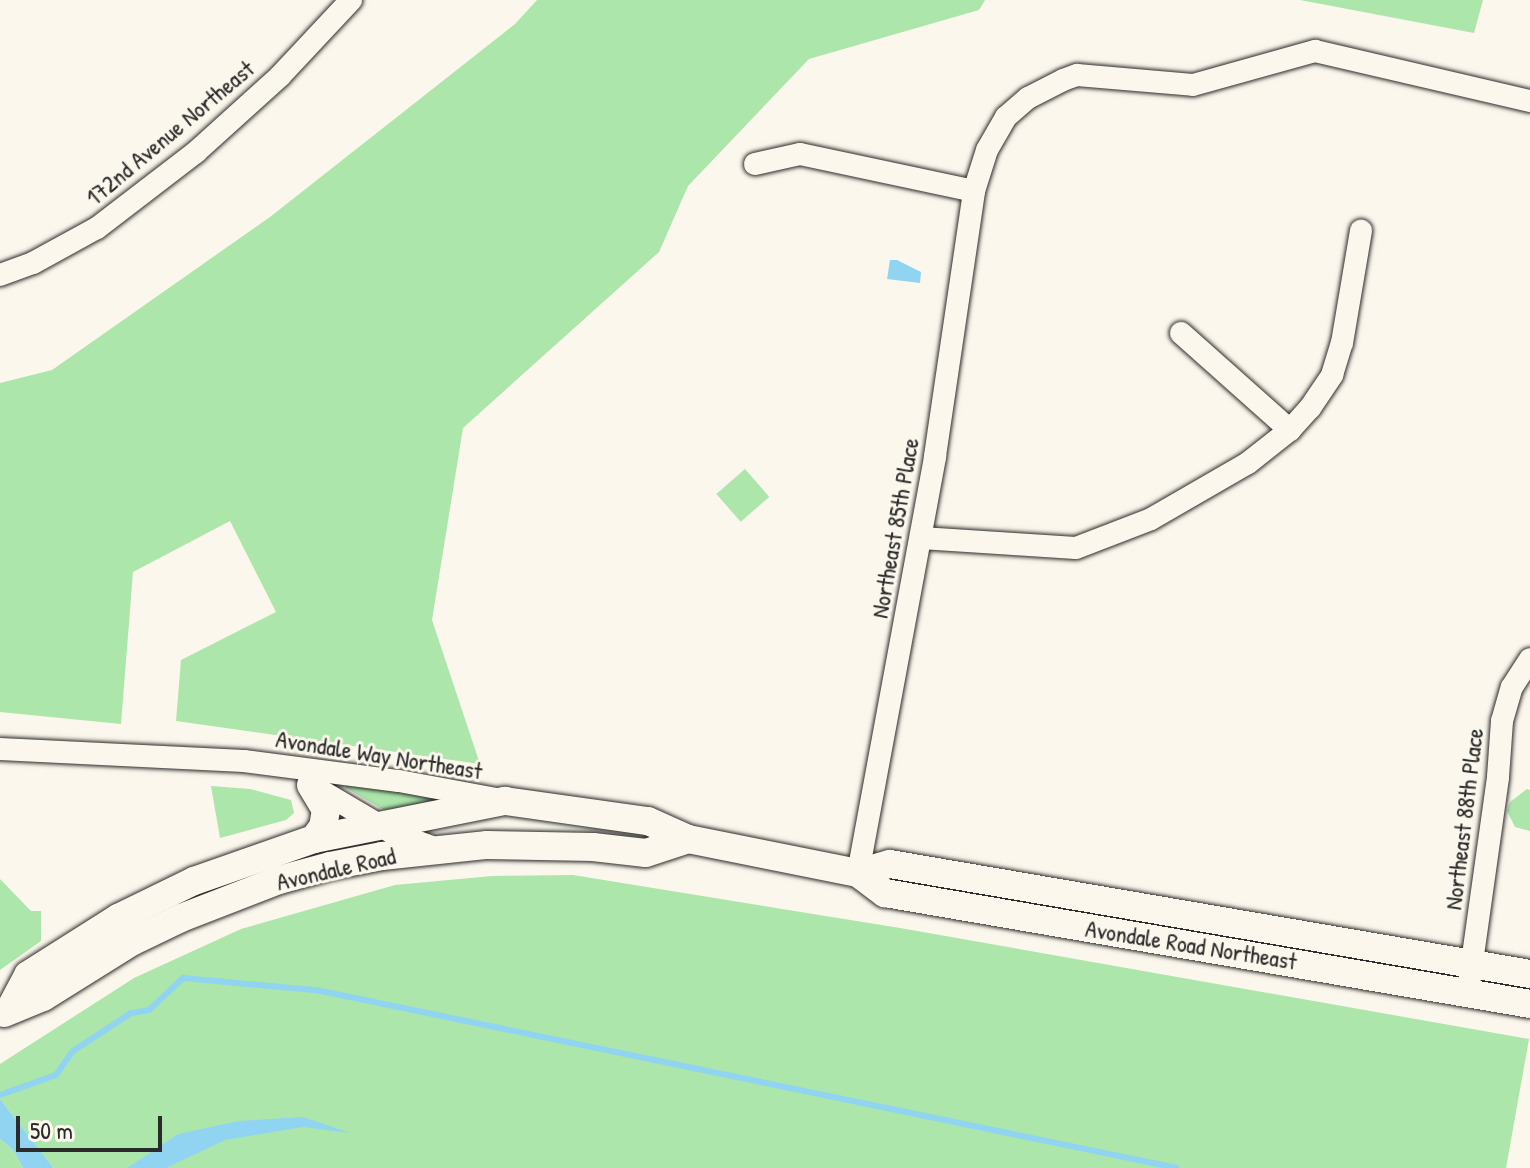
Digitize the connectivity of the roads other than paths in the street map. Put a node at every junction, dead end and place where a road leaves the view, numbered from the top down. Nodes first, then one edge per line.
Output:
1 (351, 0) edge
2 (1530, 101) edge
3 (755, 164) dead end
4 (974, 191) junction
5 (1361, 231) dead end
6 (0, 275) edge
7 (1181, 333) dead end
8 (1290, 430) junction
9 (921, 538) junction
10 (1530, 659) edge
11 (0, 749) edge
12 (244, 761) junction
13 (311, 785) junction
14 (505, 801) junction
15 (377, 825) junction
16 (314, 839) junction
17 (688, 839) junction
18 (435, 848) junction
19 (858, 873) junction
20 (1472, 962) junction
21 (1530, 974) edge
22 (1468, 991) junction
23 (1530, 1004) edge
24 (5, 1012) edge

1 - 6 street, 172nd Avenue Northeast
2 - 4 street, Northeast 85th Place
3 - 4 street
4 - 9 street, Northeast 85th Place
5 - 8 street
7 - 8 street
8 - 9 street
9 - 19 street, Northeast 85th Place
10 - 20 street, Northeast 88th Place
11 - 12 street, Avondale Way Northeast
12 - 13 street, Avondale Way Northeast
12 - 14 street, Avondale Way Northeast
13 - 15 street, Avondale Way Northeast
13 - 16 main road
14 - 15 main road, Avondale Road
14 - 17 main road, Avondale Road Northeast
15 - 16 main road, Avondale Road
15 - 18 street, Avondale Way Northeast
16 - 24 main road, Avondale Road
17 - 18 main road, Avondale Road
17 - 19 main road, Avondale Road Northeast
18 - 24 main road, Avondale Road
19 - 20 main road, Avondale Road Northeast
19 - 22 main road, Avondale Road Northeast
20 - 21 main road, Avondale Road Northeast
20 - 22 street, Northeast 88th Place
22 - 23 main road, Avondale Road Northeast

